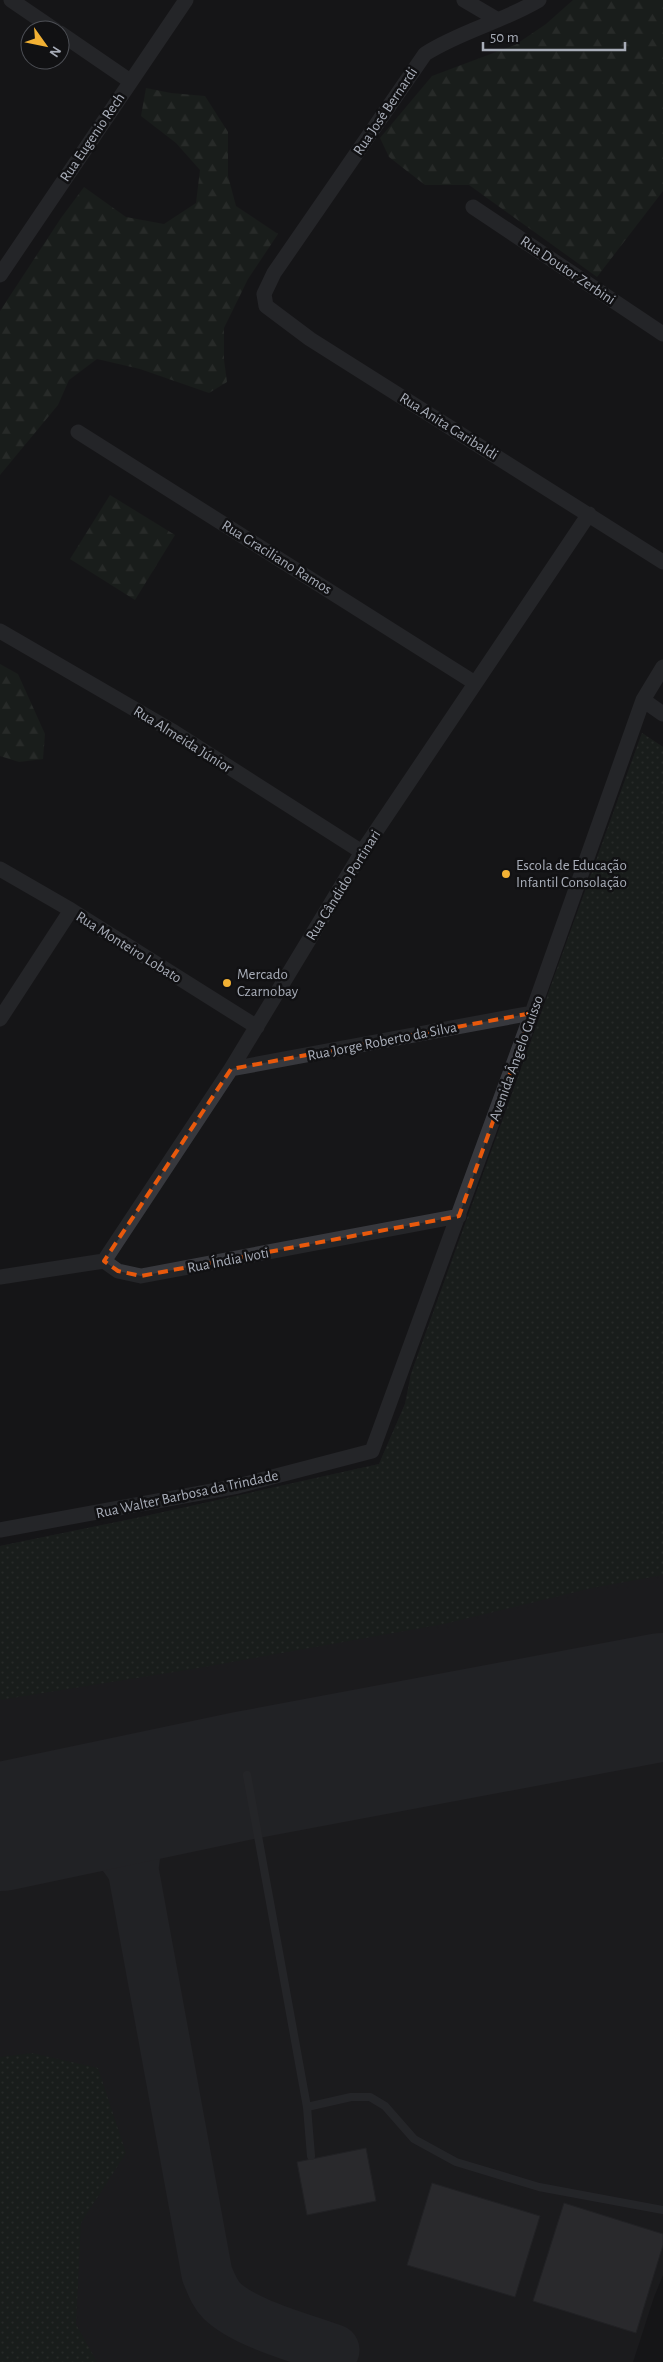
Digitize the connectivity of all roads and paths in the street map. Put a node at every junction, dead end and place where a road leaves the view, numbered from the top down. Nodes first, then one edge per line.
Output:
1 (11, 0) edge
2 (186, 0) edge
3 (464, 0) edge
4 (539, 0) edge
5 (40, 20) edge
6 (498, 20) junction
7 (70, 40) edge
8 (130, 81) junction
9 (473, 207) dead end
10 (274, 273) joint
11 (0, 275) edge
12 (663, 334) edge
13 (78, 432) dead end
14 (589, 514) junction
15 (663, 562) edge
16 (0, 630) edge
17 (663, 667) edge
18 (475, 683) junction
19 (643, 700) junction
20 (663, 714) edge
21 (362, 852) junction
22 (0, 870) edge
23 (71, 910) junction
24 (532, 1013) junction
25 (0, 1019) edge
26 (256, 1027) junction
27 (231, 1070) junction
28 (459, 1216) junction
29 (104, 1261) junction
30 (0, 1277) edge
31 (372, 1451) joint
32 (0, 1530) edge
33 (247, 1775) dead end
34 (307, 2107) junction
35 (311, 2156) dead end
36 (663, 2210) edge

1 - 5 street
2 - 8 street, Rua Eugenio Rech
3 - 6 street
4 - 6 street, Rua José Bernardi
6 - 10 street, Rua José Bernardi
7 - 8 street
8 - 11 street, Rua Eugenio Rech
9 - 12 street, Rua Doutor Zerbini
10 - 14 street, Rua Anita Garibaldi
13 - 18 street, Rua Graciliano Ramos
14 - 15 street, Rua Anita Garibaldi
14 - 18 street, Rua Cândido Portinari
16 - 21 street, Rua Almeida Júnior
17 - 19 street, Avenida Ângelo Guisso
18 - 21 street, Rua Cândido Portinari
19 - 20 street
19 - 24 street, Avenida Ângelo Guisso
21 - 26 street, Rua Cândido Portinari
22 - 23 street, Rua Monteiro Lobato
23 - 25 street
23 - 26 street, Rua Monteiro Lobato
24 - 27 street, Rua Jorge Roberto da Silva
24 - 28 street, Avenida Ângelo Guisso
26 - 27 street, Rua Cândido Portinari
27 - 29 street, Rua Cândido Portinari
28 - 29 street, Rua Índia Ivoti
28 - 31 street, Avenida Ângelo Guisso
29 - 30 street
31 - 32 street, Rua Walter Barbosa da Trindade
33 - 34 lane
34 - 35 lane
34 - 36 lane

